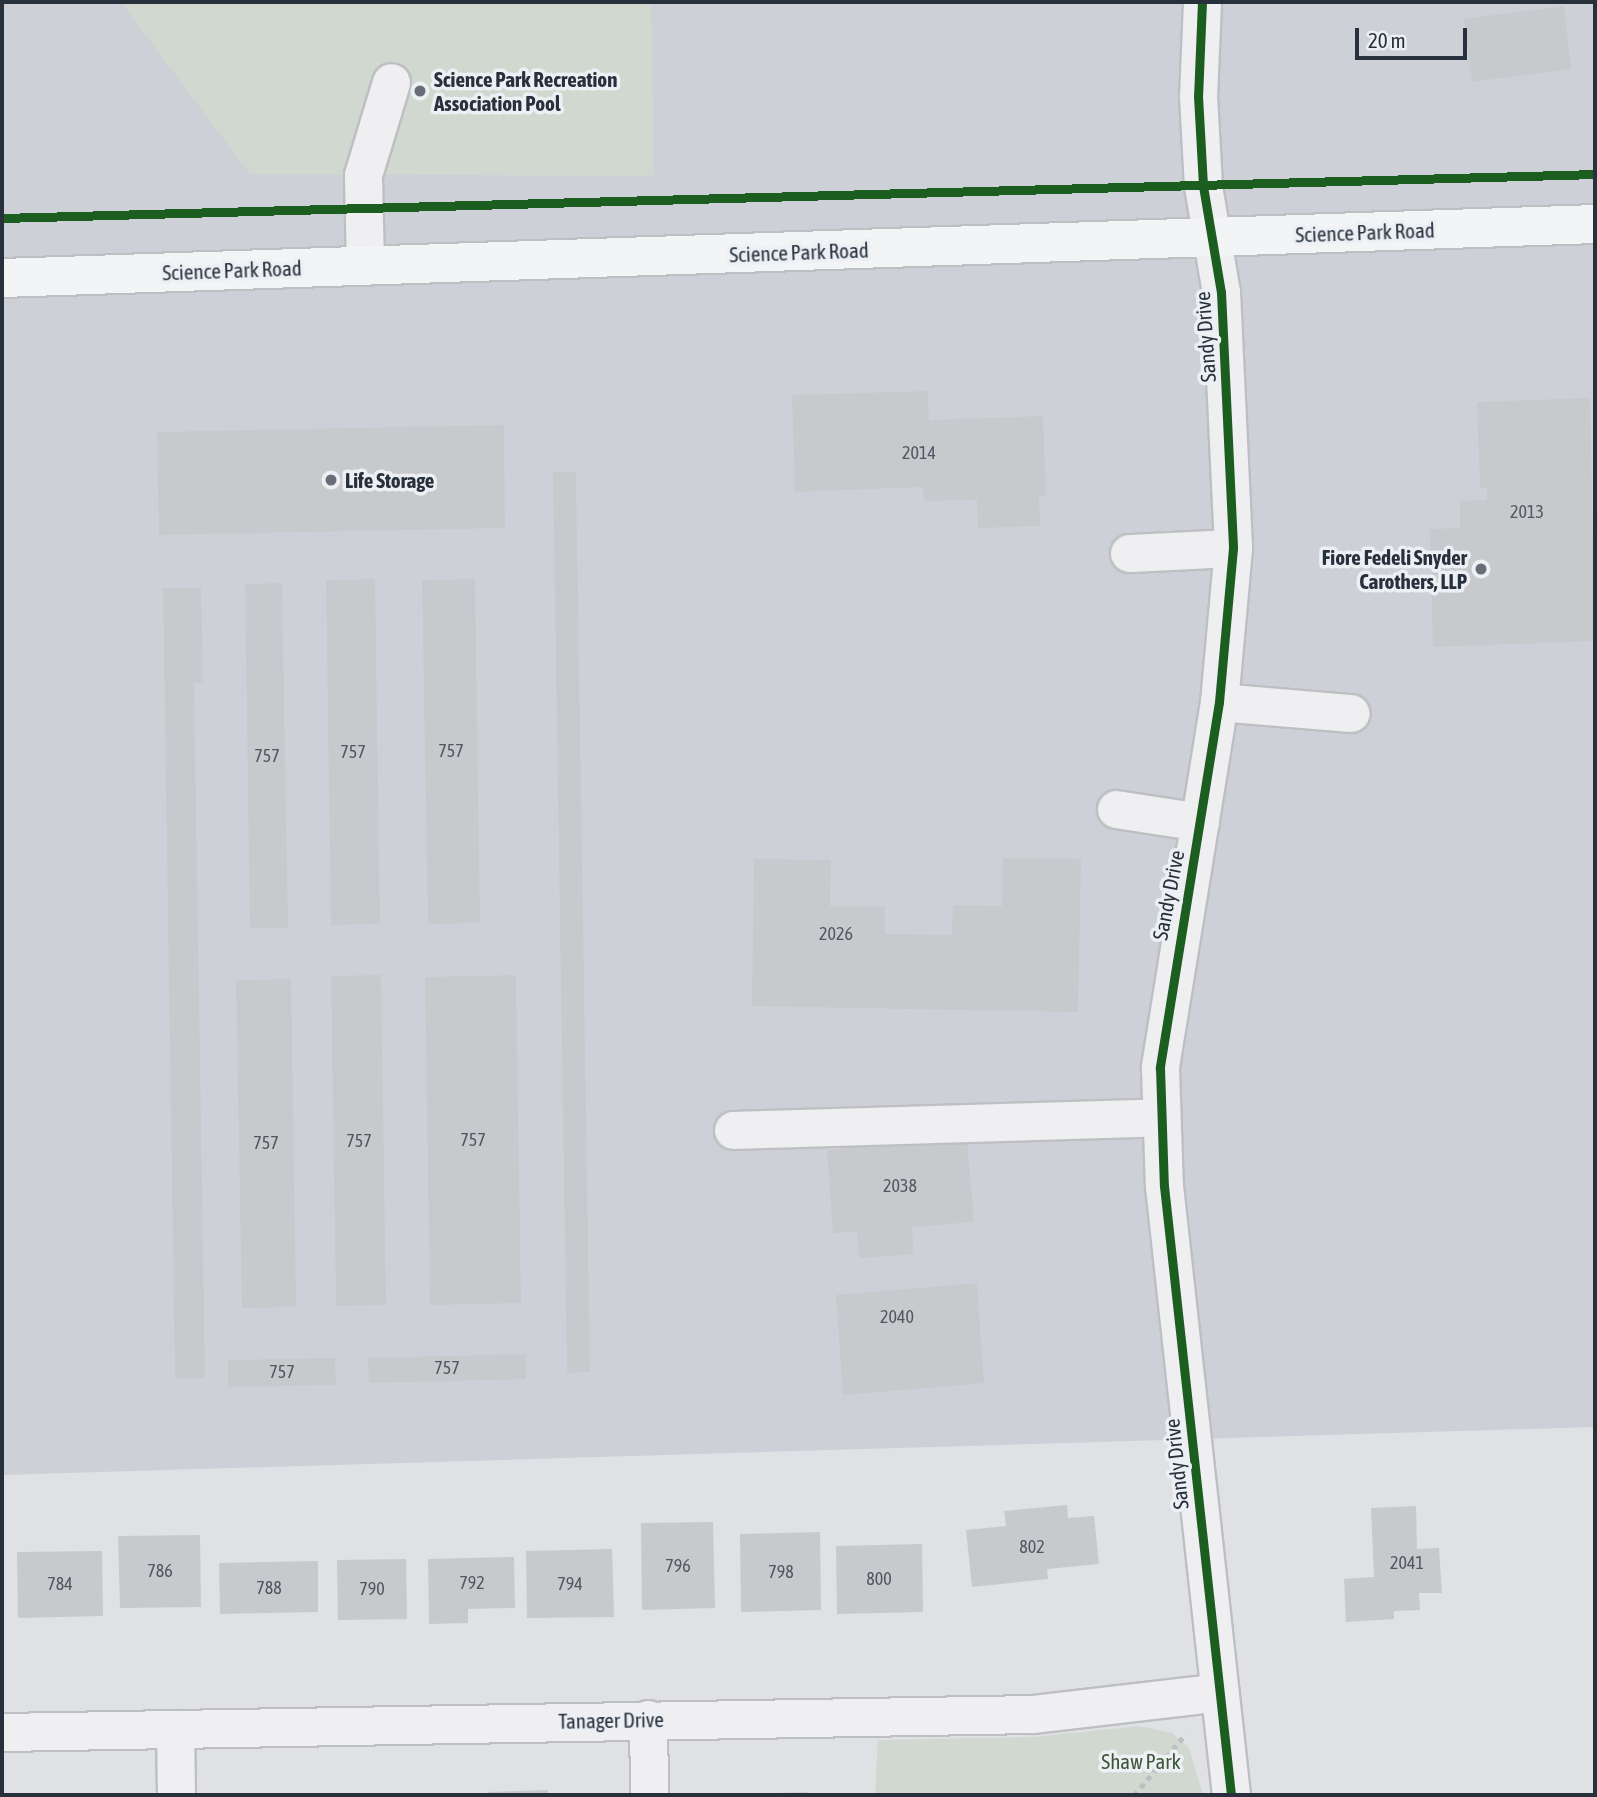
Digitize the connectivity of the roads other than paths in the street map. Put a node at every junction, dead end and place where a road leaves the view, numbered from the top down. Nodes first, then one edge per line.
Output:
1 (1202, 2) edge
2 (391, 82) dead end
3 (1595, 224) edge
4 (1213, 237) junction
5 (365, 266) junction
6 (2, 278) edge
7 (1233, 548) junction
8 (1129, 553) dead end
9 (1219, 702) junction
10 (1351, 713) dead end
11 (1116, 809) dead end
12 (1200, 822) junction
13 (1161, 1117) junction
14 (733, 1130) dead end
15 (1219, 1692) junction
16 (648, 1719) junction
17 (175, 1729) junction
18 (2, 1732) edge
19 (176, 1795) edge
20 (649, 1795) edge
21 (1231, 1795) edge

1 - 4 street, Sandy Drive
2 - 5 street
3 - 4 main road, Science Park Road
4 - 5 main road, Science Park Road
4 - 7 street, Sandy Drive
5 - 6 main road, Science Park Road
7 - 8 street
7 - 9 street, Sandy Drive
9 - 10 street
9 - 12 street, Sandy Drive
11 - 12 street
12 - 13 street, Sandy Drive
13 - 14 street
13 - 15 street, Sandy Drive
15 - 16 street, Tanager Drive
15 - 21 street, Sandy Drive
16 - 17 street, Tanager Drive
16 - 20 street
17 - 18 street, Tanager Drive
17 - 19 street

